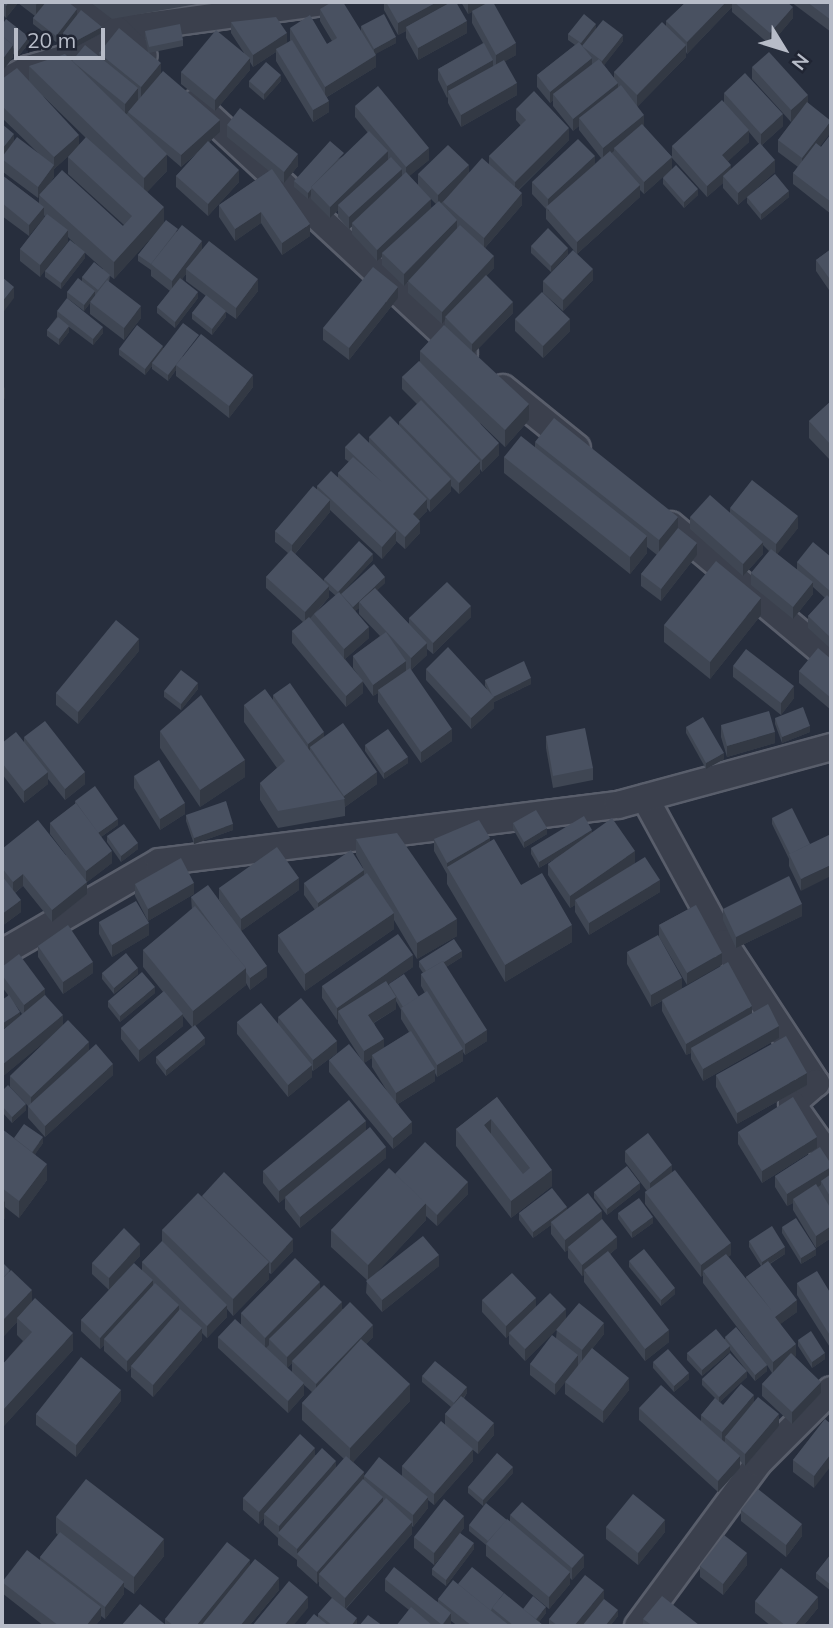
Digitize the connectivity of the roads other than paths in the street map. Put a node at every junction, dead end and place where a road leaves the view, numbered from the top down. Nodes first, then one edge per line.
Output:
1 (71, 2) edge
2 (323, 2) edge
3 (117, 30) junction
4 (2, 83) edge
5 (600, 467) edge
6 (653, 511) edge
7 (831, 659) edge
8 (831, 747) edge
9 (645, 797) junction
10 (2, 953) edge
11 (831, 1159) edge
12 (831, 1390) edge
13 (638, 1626) edge

1 - 3 street
2 - 3 street
3 - 4 street
3 - 5 street
6 - 7 street
8 - 9 street
9 - 10 street
9 - 11 street
12 - 13 street

